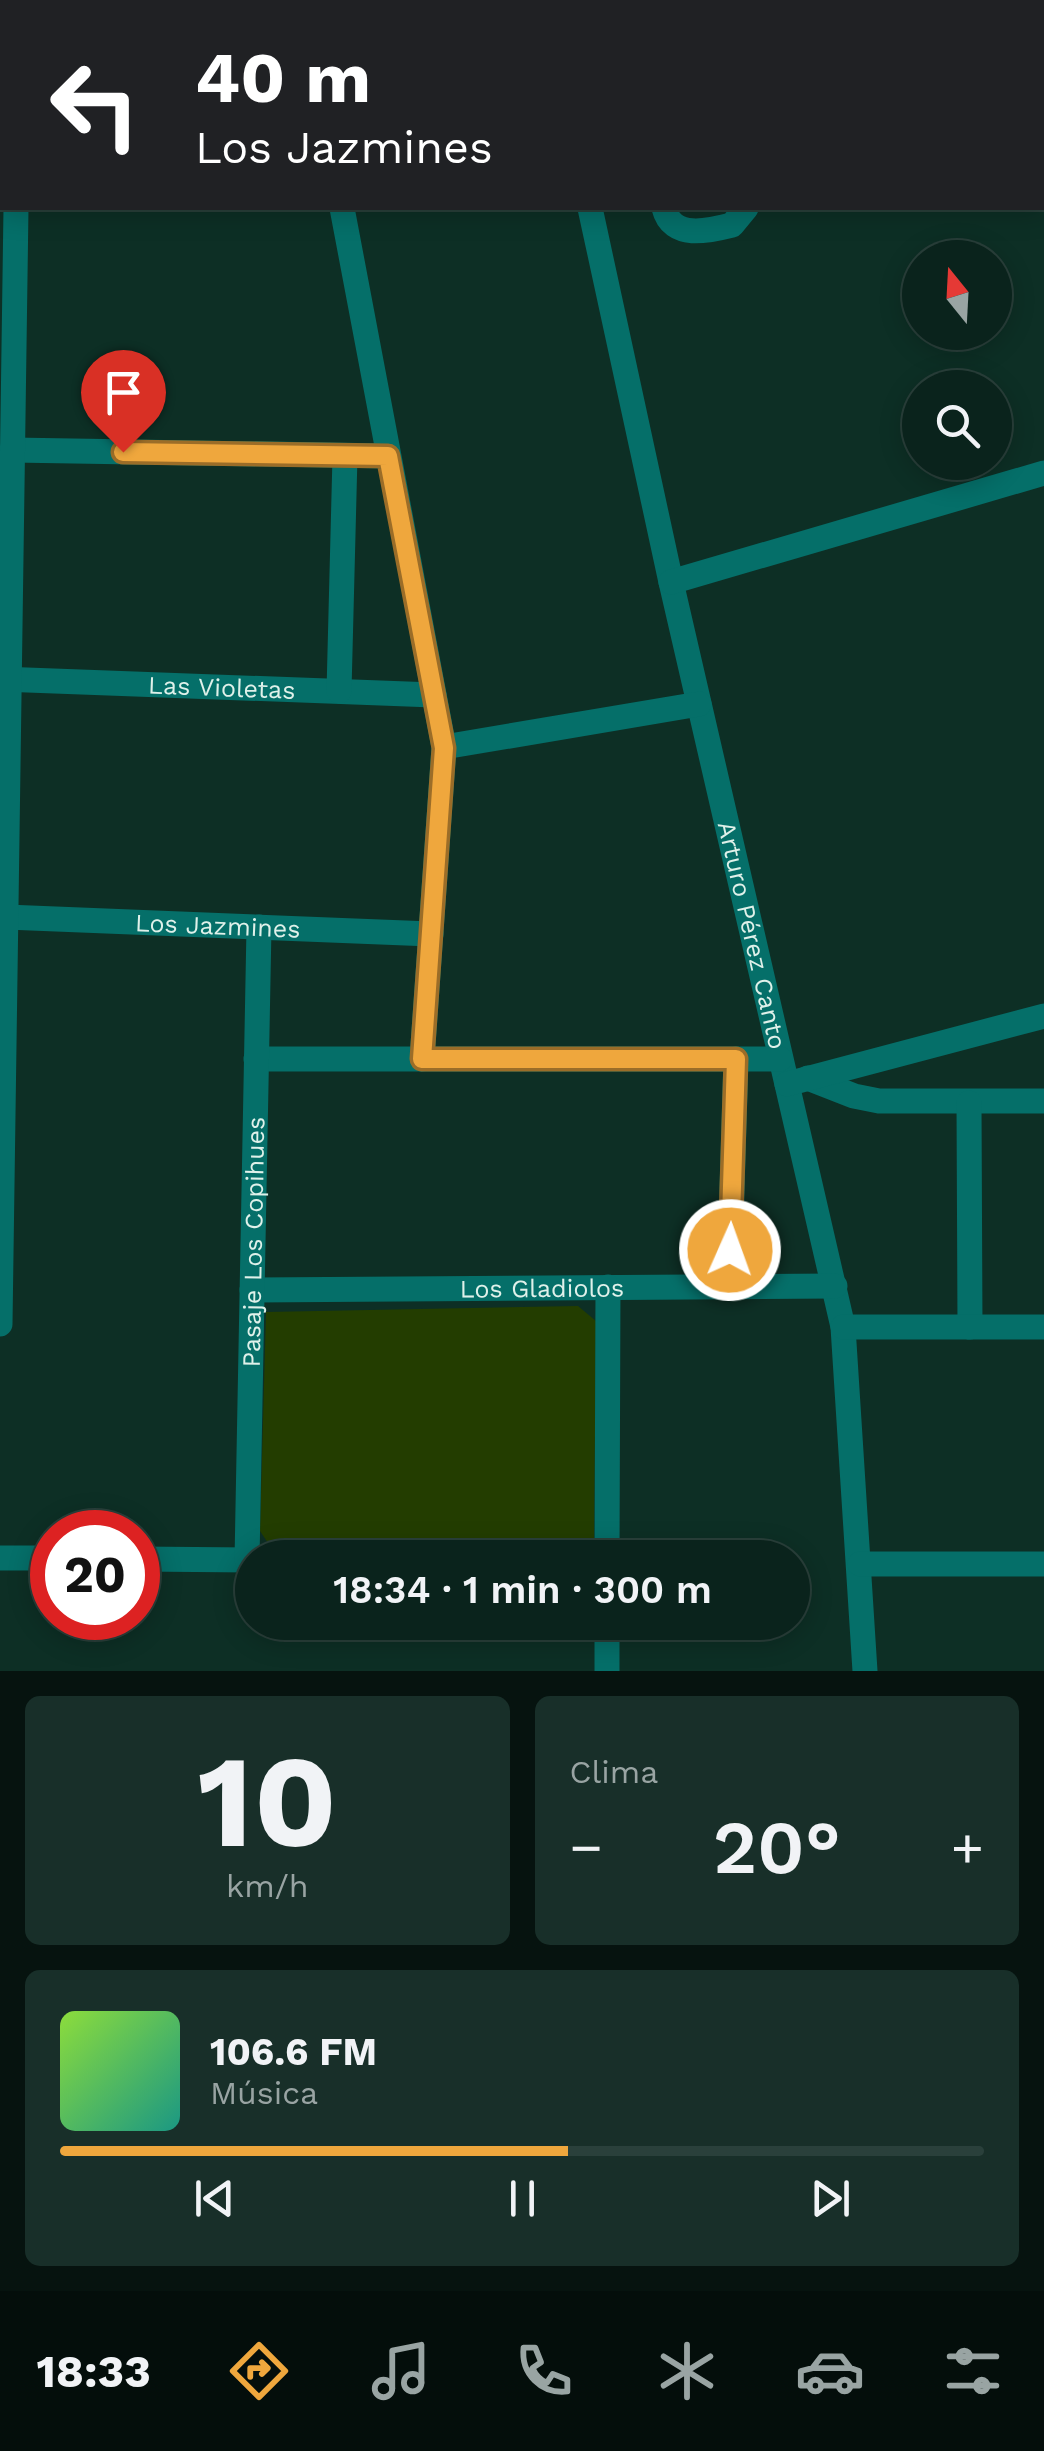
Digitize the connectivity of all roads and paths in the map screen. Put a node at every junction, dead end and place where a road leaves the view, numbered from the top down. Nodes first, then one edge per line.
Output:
1 (17, 210) edge
2 (342, 210) edge
3 (590, 210) edge
4 (664, 210) edge
5 (744, 210) edge
6 (12, 450) junction
7 (345, 456) junction
8 (388, 456) junction
9 (1044, 473) edge
10 (671, 582) junction
11 (5, 679) edge
12 (339, 691) junction
13 (434, 695) junction
14 (699, 704) junction
15 (444, 748) junction
16 (6, 916) junction
17 (259, 927) junction
18 (431, 934) junction
19 (2, 989) edge
20 (1044, 1016) edge
21 (256, 1059) junction
22 (422, 1059) junction
23 (736, 1059) junction
24 (792, 1074) junction
25 (1044, 1101) edge
26 (969, 1103) junction
27 (1, 1202) edge
28 (729, 1286) junction
29 (834, 1286) junction
30 (608, 1288) junction
31 (252, 1290) junction
32 (0, 1324) edge
33 (843, 1326) junction
34 (970, 1327) junction
35 (1044, 1327) edge
36 (250, 1540) edge
37 (608, 1540) edge
38 (0, 1558) edge
39 (30, 1558) edge
40 (160, 1559) edge
41 (235, 1560) edge
42 (860, 1564) junction
43 (1044, 1564) edge
44 (608, 1640) edge
45 (608, 1671) edge
46 (865, 1671) edge

1 - 6 street
2 - 8 street
3 - 10 street, Arturo Pérez Canto
4 - 5 street
6 - 7 street
6 - 11 street
7 - 8 street
7 - 12 street
8 - 13 street
9 - 10 street
10 - 14 street, Arturo Pérez Canto
11 - 12 street, Las Violetas
11 - 16 street
12 - 13 street, Las Violetas
13 - 15 street
14 - 15 street
14 - 24 street, Arturo Pérez Canto
15 - 18 street
16 - 17 street, Los Jazmines
16 - 19 street
17 - 18 street, Los Jazmines
17 - 21 street, Pasaje Los Copihues
18 - 22 street
19 - 27 street
20 - 24 street
21 - 22 street
21 - 31 street, Pasaje Los Copihues
22 - 23 street
23 - 24 street
23 - 28 street
24 - 26 street
24 - 29 street, Arturo Pérez Canto
25 - 26 street
26 - 34 street
27 - 32 street
28 - 29 street, Los Gladiolos
28 - 30 street, Los Gladiolos
29 - 33 street, Arturo Pérez Canto
30 - 31 street, Los Gladiolos
30 - 37 street
31 - 36 street, Pasaje Los Copihues
33 - 34 street
33 - 42 street, Arturo Pérez Canto
34 - 35 street
38 - 39 street
40 - 41 street
42 - 43 street
42 - 46 street, Arturo Pérez Canto
44 - 45 street

